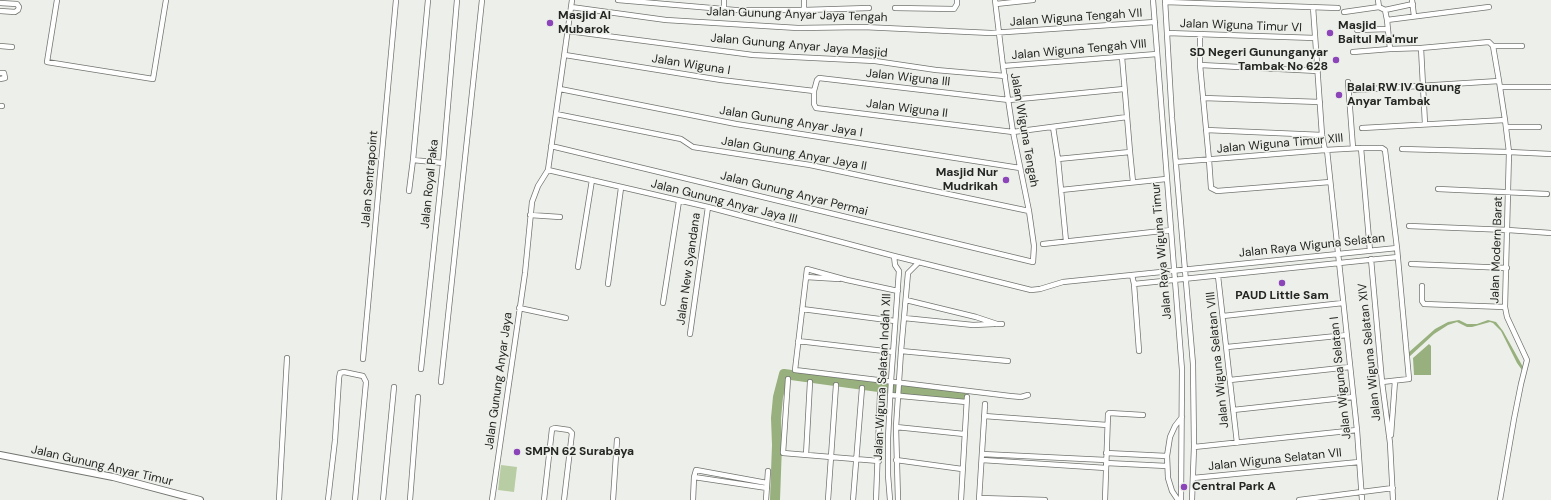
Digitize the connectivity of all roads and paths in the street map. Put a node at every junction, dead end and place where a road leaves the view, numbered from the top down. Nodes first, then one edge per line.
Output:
1 (57, 0) edge
2 (166, 0) edge
3 (396, 0) edge
4 (428, 0) edge
5 (457, 0) edge
6 (482, 0) edge
7 (572, 0) edge
8 (618, 0) edge
9 (724, 0) edge
10 (804, 0) edge
11 (957, 0) edge
12 (1029, 0) edge
13 (1033, 0) edge
14 (1153, 0) edge
15 (1378, 0) edge
16 (1165, 1) edge
17 (652, 2) edge
18 (996, 2) edge
19 (1413, 2) edge
20 (0, 3) edge
21 (571, 7) junction
22 (1314, 7) junction
23 (1379, 7) junction
24 (1489, 7) dead end
25 (869, 8) dead end
26 (895, 8) dead end
27 (1338, 8) dead end
28 (724, 9) junction
29 (804, 10) junction
30 (1384, 10) junction
31 (0, 11) edge
32 (1344, 12) dead end
33 (1414, 16) junction
34 (1387, 20) junction
35 (1155, 22) junction
36 (1388, 29) junction
37 (1356, 30) dead end
38 (568, 31) junction
39 (1166, 33) junction
40 (999, 34) junction
41 (1200, 35) junction
42 (1315, 38) junction
43 (0, 46) edge
44 (1494, 46) junction
45 (1522, 46) dead end
46 (12, 47) dead end
47 (1420, 48) junction
48 (1390, 49) junction
49 (1353, 52) dead end
50 (1157, 54) junction
51 (565, 55) junction
52 (1122, 57) junction
53 (1200, 65) junction
54 (1003, 66) junction
55 (1318, 72) junction
56 (0, 73) edge
57 (1004, 76) junction
58 (0, 79) edge
59 (1499, 81) junction
60 (1348, 82) dead end
61 (1423, 87) junction
62 (1500, 87) junction
63 (1551, 87) edge
64 (560, 89) junction
65 (1124, 89) junction
66 (1355, 90) dead end
67 (814, 91) junction
68 (1203, 98) junction
69 (1009, 100) junction
70 (1320, 102) junction
71 (556, 114) junction
72 (1127, 117) junction
73 (1162, 118) junction
74 (1172, 118) junction
75 (1505, 120) junction
76 (1425, 124) junction
77 (1054, 127) junction
78 (1506, 127) junction
79 (1539, 127) dead end
80 (1362, 128) dead end
81 (1206, 130) junction
82 (1013, 132) junction
83 (1322, 135) junction
84 (551, 146) junction
85 (1354, 148) junction
86 (1361, 148) junction
87 (1326, 150) junction
88 (1402, 150) dead end
89 (1130, 152) junction
90 (1509, 152) junction
91 (1551, 154) edge
92 (414, 156) junction
93 (1058, 159) junction
94 (1209, 160) junction
95 (1176, 162) junction
96 (443, 163) junction
97 (1020, 168) junction
98 (548, 170) junction
99 (1166, 179) junction
100 (592, 180) junction
101 (1134, 182) junction
102 (1330, 182) junction
103 (620, 188) junction
104 (1438, 189) dead end
105 (1061, 190) junction
106 (409, 191) dead end
107 (1509, 191) junction
108 (1548, 194) dead end
109 (679, 201) junction
110 (708, 207) junction
111 (1029, 211) junction
112 (530, 215) junction
113 (560, 217) dead end
114 (1409, 226) dead end
115 (1169, 230) junction
116 (1508, 230) junction
117 (1551, 234) edge
118 (1066, 241) junction
119 (1043, 244) dead end
120 (1397, 248) junction
121 (1370, 251) junction
122 (1338, 254) junction
123 (894, 256) junction
124 (1398, 257) junction
125 (1371, 259) junction
126 (919, 262) junction
127 (1032, 262) joint
128 (1339, 263) junction
129 (1411, 264) dead end
130 (578, 268) dead end
131 (1507, 268) junction
132 (1185, 269) junction
133 (1174, 270) junction
134 (899, 271) junction
135 (908, 273) junction
136 (1132, 275) junction
137 (1218, 276) junction
138 (806, 277) junction
139 (1186, 279) junction
140 (847, 280) junction
141 (1174, 280) junction
142 (608, 284) dead end
143 (1134, 284) junction
144 (1422, 286) dead end
145 (898, 291) junction
146 (906, 300) junction
147 (664, 303) dead end
148 (1343, 303) junction
149 (1505, 307) junction
150 (519, 308) junction
151 (802, 308) junction
152 (1223, 316) junction
153 (566, 318) dead end
154 (904, 318) junction
155 (895, 321) junction
156 (690, 334) dead end
157 (1346, 335) junction
158 (798, 340) junction
159 (1227, 347) junction
160 (901, 351) junction
161 (1139, 351) dead end
162 (893, 352) junction
163 (287, 358) dead end
164 (363, 359) dead end
165 (1008, 361) dead end
166 (1350, 367) junction
167 (421, 369) dead end
168 (788, 379) dead end
169 (1230, 380) junction
170 (1395, 381) junction
171 (441, 382) dead end
172 (810, 382) dead end
173 (1382, 382) junction
174 (890, 383) junction
175 (898, 383) junction
176 (836, 385) dead end
177 (394, 387) dead end
178 (862, 388) dead end
179 (880, 394) dead end
180 (890, 394) junction
181 (898, 394) junction
182 (1028, 395) dead end
183 (1353, 397) junction
184 (418, 398) dead end
185 (985, 404) dead end
186 (1233, 410) junction
187 (1143, 415) dead end
188 (984, 416) junction
189 (1182, 417) junction
190 (1108, 425) junction
191 (896, 427) junction
192 (1357, 430) junction
193 (964, 434) junction
194 (617, 440) dead end
195 (1237, 443) junction
196 (1390, 443) junction
197 (1194, 447) junction
198 (1106, 453) junction
199 (982, 454) junction
200 (0, 455) edge
201 (806, 455) junction
202 (1167, 456) junction
203 (830, 457) junction
204 (856, 459) junction
205 (896, 460) junction
206 (982, 460) junction
207 (879, 461) junction
208 (1359, 462) junction
209 (1106, 463) junction
210 (1167, 466) junction
211 (962, 469) junction
212 (768, 471) dead end
213 (1194, 478) junction
214 (767, 485) junction
215 (1393, 488) junction
216 (1362, 493) junction
217 (980, 499) edge
218 (200, 500) edge
219 (279, 500) edge
220 (328, 500) edge
221 (355, 500) edge
222 (383, 500) edge
223 (410, 500) edge
224 (492, 500) edge
225 (544, 500) edge
226 (564, 500) edge
227 (613, 500) edge
228 (693, 500) edge
229 (766, 500) edge
230 (828, 500) edge
231 (853, 500) edge
232 (876, 500) edge
233 (890, 500) edge
234 (897, 500) edge
235 (961, 500) edge
236 (1045, 500) edge
237 (1105, 500) edge
238 (1178, 500) edge
239 (1182, 500) edge
240 (1192, 500) edge
241 (1299, 500) edge
242 (1362, 500) edge
243 (1393, 500) edge
244 (1500, 500) edge

1 - 2 street
3 - 164 street, Jalan Sentrapoint
4 - 92 street
5 - 96 street, Jalan Royal Paka
6 - 171 street
7 - 21 street, Jalan Gunung Anyar Jaya
8 - 17 street
9 - 28 street
10 - 29 street
11 - 26 street
12 - 13 street
12 - 18 street
14 - 35 street, Jalan Raya Wiguna Timur
15 - 23 street
16 - 22 street
16 - 39 street, Jalan Raya Wiguna Timur
17 - 28 street
18 - 40 street, Jalan Wiguna Tengah
19 - 30 street
19 - 33 street
20 - 31 street
21 - 38 street, Jalan Gunung Anyar Jaya
21 - 40 street, Jalan Gunung Anyar Jaya Tengah
22 - 27 street
22 - 42 street, Jalan Wiguna Selatan I
23 - 30 street
23 - 32 street
24 - 33 street
25 - 29 street
28 - 29 street
30 - 34 street
33 - 34 street
34 - 36 street
35 - 40 street, Jalan Wiguna Tengah VII
35 - 50 street, Jalan Raya Wiguna Timur
36 - 37 street
36 - 48 street
38 - 51 street, Jalan Gunung Anyar Jaya
38 - 57 street, Jalan Gunung Anyar Jaya Masjid
39 - 41 street, Jalan Wiguna Timur VI
39 - 74 street, Jalan Raya Wiguna Timur
40 - 54 street, Jalan Wiguna Tengah
41 - 42 street, Jalan Wiguna Timur VI
41 - 53 street
42 - 55 street, Jalan Wiguna Selatan I
43 - 46 street
44 - 45 street
44 - 47 street
44 - 59 street, Jalan Modern Barat
47 - 48 street
47 - 61 street
48 - 49 street
50 - 52 street, Jalan Wiguna Tengah VIII
50 - 73 street, Jalan Raya Wiguna Timur
51 - 64 street, Jalan Gunung Anyar Jaya
51 - 67 street, Jalan Wiguna I
52 - 54 street, Jalan Wiguna Tengah VIII
52 - 65 street
53 - 55 street
53 - 68 street
54 - 57 street, Jalan Wiguna Tengah
55 - 70 street, Jalan Wiguna Selatan I
56 - 58 street
57 - 69 street, Jalan Wiguna Tengah
59 - 61 street
59 - 62 street, Jalan Modern Barat
60 - 85 street
61 - 66 street
61 - 76 street
62 - 63 street
62 - 75 street, Jalan Modern Barat
64 - 71 street, Jalan Gunung Anyar Jaya
64 - 97 street, Jalan Gunung Anyar Jaya I
65 - 69 street
65 - 72 street
67 - 69 street, Jalan Wiguna III
67 - 82 street, Jalan Wiguna II
68 - 70 street
68 - 81 street
69 - 82 street, Jalan Wiguna Tengah
70 - 83 street, Jalan Wiguna Selatan I
71 - 84 street, Jalan Gunung Anyar Jaya
71 - 111 street, Jalan Gunung Anyar Jaya II
72 - 77 street
72 - 89 street
73 - 74 street
73 - 99 street, Jalan Raya Wiguna Timur
74 - 95 street, Jalan Raya Wiguna Timur
75 - 76 street
75 - 78 street, Jalan Modern Barat
76 - 80 street
77 - 82 street
77 - 93 street
78 - 79 street
78 - 90 street, Jalan Modern Barat
81 - 83 street
81 - 94 street
82 - 97 street, Jalan Wiguna Tengah
83 - 87 street, Jalan Wiguna Selatan I
84 - 98 street, Jalan Gunung Anyar Jaya
84 - 127 street, Jalan Gunung Anyar Permai
85 - 86 street, Jalan Wiguna Timur XIII
85 - 87 street, Jalan Wiguna Timur XIII
86 - 120 street, Jalan Wiguna Timur XIII
86 - 121 street
87 - 94 street, Jalan Wiguna Timur XIII
87 - 102 street, Jalan Wiguna Selatan I
88 - 90 street
89 - 93 street
89 - 101 street
90 - 91 street
90 - 107 street, Jalan Modern Barat
92 - 96 street
92 - 106 street
93 - 105 street
94 - 95 street, Jalan Wiguna Timur XIII
94 - 102 street
95 - 132 street, Jalan Raya Wiguna Timur
96 - 167 street, Jalan Royal Paka
97 - 111 street, Jalan Wiguna Tengah
98 - 100 street, Jalan Gunung Anyar Jaya III
98 - 112 street, Jalan Gunung Anyar Jaya
99 - 101 street
99 - 115 street, Jalan Raya Wiguna Timur
100 - 103 street, Jalan Gunung Anyar Jaya III
100 - 130 street
101 - 105 street
102 - 122 street, Jalan Wiguna Selatan I
103 - 109 street, Jalan Gunung Anyar Jaya III
103 - 142 street
104 - 107 street
105 - 118 street
107 - 108 street
107 - 116 street, Jalan Modern Barat
109 - 110 street, Jalan Gunung Anyar Jaya III
109 - 147 street
110 - 123 street, Jalan Gunung Anyar Jaya III
110 - 156 street, Jalan New Syandana
111 - 127 street, Jalan Wiguna Tengah
112 - 113 street
112 - 150 street, Jalan Gunung Anyar Jaya
114 - 116 street
115 - 118 street
115 - 133 street, Jalan Raya Wiguna Timur
116 - 117 street
116 - 131 street, Jalan Modern Barat
118 - 119 street
120 - 121 street, Jalan Raya Wiguna Selatan
120 - 124 street, Jalan Raya Wiguna Selatan
121 - 122 street, Jalan Raya Wiguna Selatan
122 - 128 street, Jalan Wiguna Selatan I
122 - 132 street, Jalan Raya Wiguna Selatan
123 - 126 street, Jalan Gunung Anyar Jaya III
123 - 134 street, Jalan Wiguna Selatan Indah XII
124 - 125 street, Jalan Raya Wiguna Selatan
124 - 170 street
125 - 128 street, Jalan Raya Wiguna Selatan
125 - 173 street, Jalan Wiguna Selatan XIV
126 - 135 street
126 - 136 street, Jalan Raya Wiguna Selatan
128 - 137 street, Jalan Raya Wiguna Selatan
128 - 148 street, Jalan Wiguna Selatan I
129 - 131 street
131 - 149 street, Jalan Modern Barat
132 - 133 street, Jalan Raya Wiguna Selatan
132 - 139 street, Jalan Raya Wiguna Timur
133 - 136 street, Jalan Raya Wiguna Selatan
133 - 141 street, Jalan Raya Wiguna Timur
134 - 135 street
134 - 145 street, Jalan Wiguna Selatan Indah XII
135 - 146 street, Jalan Wiguna Selatan Indah XII
136 - 143 street
137 - 139 street, Jalan Raya Wiguna Selatan
137 - 152 street, Jalan Wiguna Selatan VIII
138 - 140 street
138 - 140 street
138 - 151 street
139 - 141 street, Jalan Raya Wiguna Selatan
139 - 197 street, Jalan Raya Wiguna Timur
140 - 145 street
141 - 143 street, Jalan Raya Wiguna Selatan
141 - 189 street, Jalan Raya Wiguna Timur
143 - 161 street
144 - 149 street
145 - 155 street, Jalan Wiguna Selatan Indah XII
146 - 154 street, Jalan Wiguna Selatan Indah XII
146 - 154 street
148 - 152 street
148 - 157 street, Jalan Wiguna Selatan I
149 - 244 street, Jalan Modern Barat
150 - 153 street
150 - 224 street, Jalan Gunung Anyar Jaya
151 - 155 street
151 - 158 street
152 - 159 street, Jalan Wiguna Selatan VIII
154 - 160 street, Jalan Wiguna Selatan Indah XII
155 - 162 street, Jalan Wiguna Selatan Indah XII
157 - 159 street
157 - 166 street, Jalan Wiguna Selatan I
158 - 162 street
158 - 174 street
159 - 169 street, Jalan Wiguna Selatan VIII
160 - 165 street
160 - 175 street, Jalan Wiguna Selatan Indah XII
162 - 174 street, Jalan Wiguna Selatan Indah XII
163 - 219 street
166 - 169 street
166 - 183 street, Jalan Wiguna Selatan I
168 - 201 street
169 - 186 street, Jalan Wiguna Selatan VIII
170 - 173 street
170 - 196 street, Jalan Wiguna Selatan XIV
172 - 201 street
173 - 196 street, Jalan Wiguna Selatan XIV
174 - 175 street
174 - 180 street, Jalan Wiguna Selatan Indah XII
175 - 181 street, Jalan Wiguna Selatan Indah XII
175 - 182 street
176 - 203 street
177 - 222 street
178 - 204 street
179 - 207 street
180 - 181 street
180 - 233 street, Jalan Wiguna Selatan Indah XII
181 - 191 street, Jalan Wiguna Selatan Indah XII
181 - 193 street
183 - 186 street
183 - 192 street, Jalan Wiguna Selatan I
184 - 223 street
185 - 188 street
186 - 195 street, Jalan Wiguna Selatan VIII
187 - 190 street
188 - 190 street
188 - 199 street
189 - 202 street
189 - 239 street, Jalan Raya Wiguna Timur
190 - 198 street
191 - 193 street
191 - 205 street, Jalan Wiguna Selatan Indah XII
192 - 195 street
192 - 208 street, Jalan Wiguna Selatan I
193 - 211 street
194 - 227 street
195 - 197 street
196 - 215 street, Jalan Wiguna Selatan XIV
197 - 213 street, Jalan Raya Wiguna Timur
198 - 202 street
198 - 209 street
199 - 206 street
199 - 209 street
200 - 218 street, Jalan Gunung Anyar Timur
201 - 203 street
202 - 210 street
203 - 204 street
203 - 230 street
204 - 207 street
204 - 231 street
205 - 211 street
205 - 234 street, Jalan Wiguna Selatan Indah XII
206 - 209 street
206 - 217 street
207 - 232 street
208 - 213 street, Jalan Wiguna Selatan VII
208 - 216 street, Jalan Wiguna Selatan I
209 - 210 street
209 - 237 street
210 - 238 street
211 - 235 street
212 - 214 street
213 - 240 street, Jalan Raya Wiguna Timur
214 - 228 street
214 - 229 street
215 - 216 street
215 - 243 street, Jalan Wiguna Selatan XIV
216 - 241 street
216 - 242 street, Jalan Wiguna Selatan I
217 - 236 street
220 - 221 street
225 - 226 street
233 - 234 street

